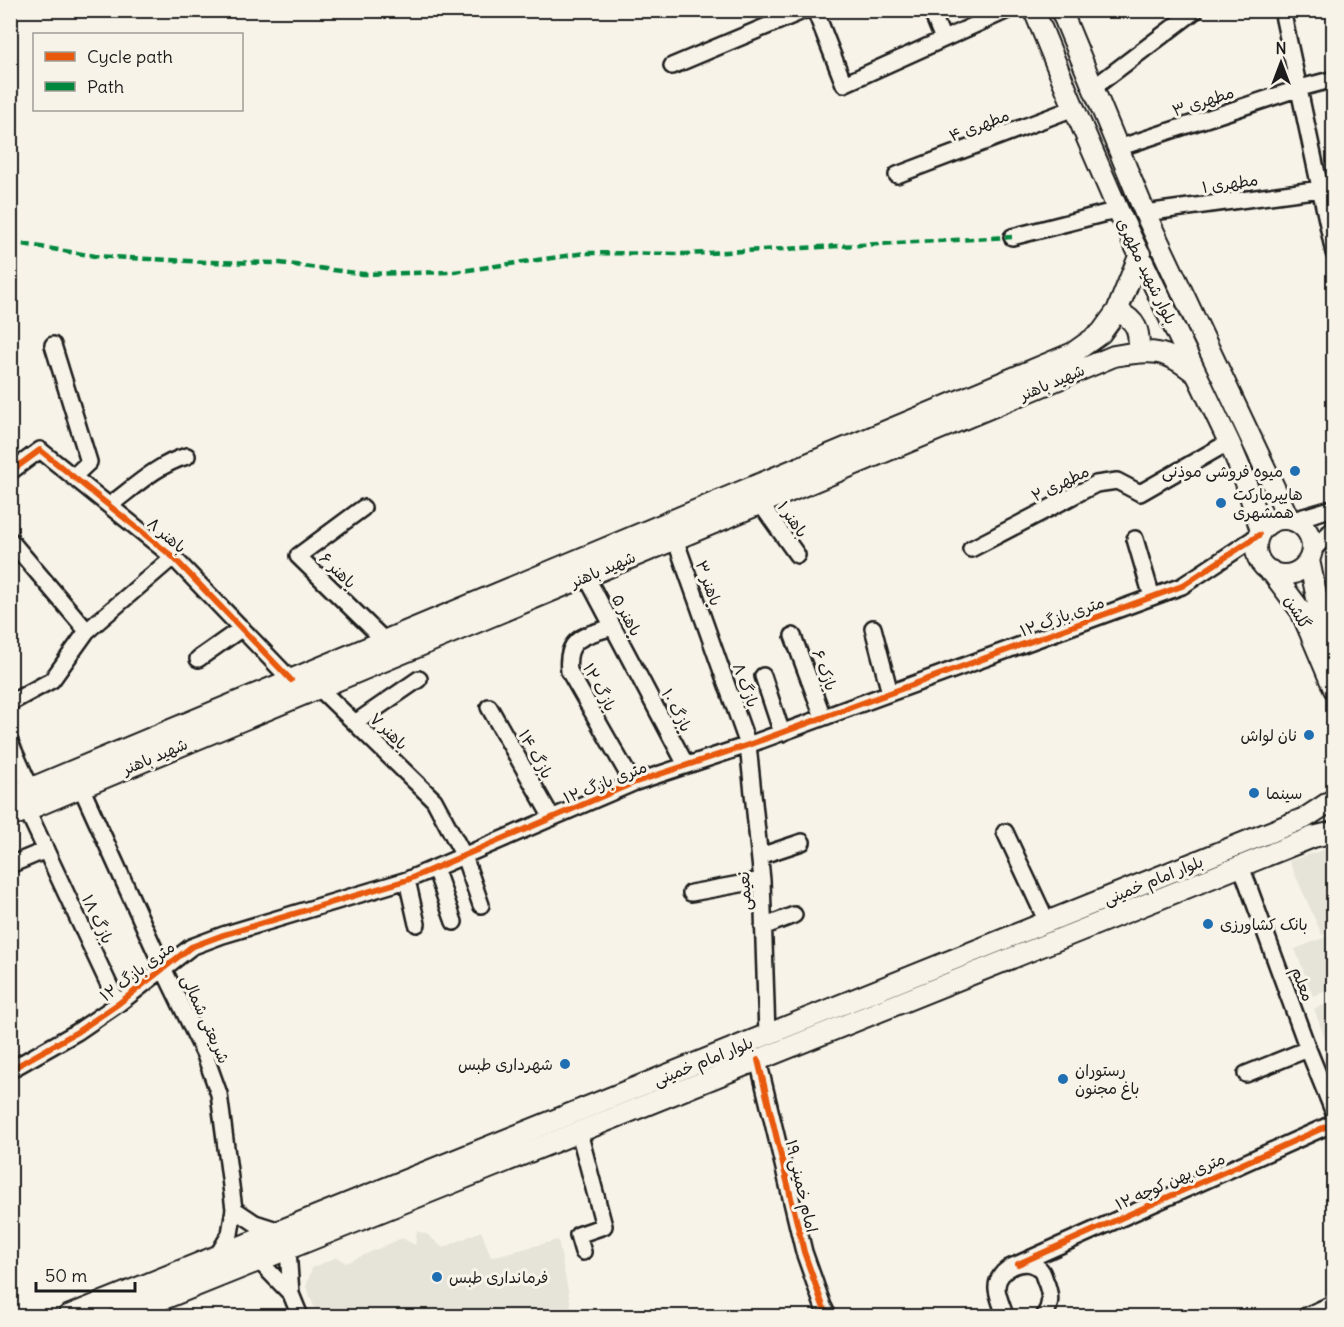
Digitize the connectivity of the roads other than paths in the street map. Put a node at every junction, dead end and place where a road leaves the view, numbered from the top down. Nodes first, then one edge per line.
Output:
1 (805, 10) edge
2 (814, 10) edge
3 (931, 10) edge
4 (1008, 10) edge
5 (1035, 10) edge
6 (1061, 10) edge
7 (1196, 10) edge
8 (1282, 10) edge
9 (943, 39) junction
10 (672, 66) dead end
11 (1334, 79) edge
12 (1093, 88) junction
13 (1300, 88) junction
14 (1074, 108) junction
15 (1118, 148) junction
16 (897, 175) dead end
17 (1329, 187) edge
18 (1118, 210) junction
19 (1144, 213) junction
20 (1012, 237) dead end
21 (1334, 253) edge
22 (1140, 254) junction
23 (1117, 311) junction
24 (53, 345) dead end
25 (1138, 352) junction
26 (1196, 374) junction
27 (1228, 442) junction
28 (187, 456) dead end
29 (10, 472) edge
30 (74, 477) junction
31 (760, 503) junction
32 (110, 505) junction
33 (363, 508) dead end
34 (1334, 508) edge
35 (1291, 520) junction
36 (1334, 528) edge
37 (671, 531) junction
38 (1260, 533) junction
39 (1135, 539) dead end
40 (10, 540) edge
41 (971, 549) dead end
42 (797, 555) dead end
43 (1310, 555) junction
44 (173, 556) junction
45 (1271, 571) junction
46 (586, 576) junction
47 (1152, 597) junction
48 (613, 627) junction
49 (242, 628) junction
50 (873, 628) dead end
51 (87, 631) junction
52 (793, 636) dead end
53 (710, 638) joint
54 (1334, 639) edge
55 (385, 641) junction
56 (198, 659) dead end
57 (636, 671) joint
58 (763, 676) dead end
59 (419, 679) dead end
60 (291, 680) junction
61 (319, 688) junction
62 (1334, 688) edge
63 (890, 693) junction
64 (10, 703) edge
65 (489, 707) dead end
66 (823, 717) junction
67 (355, 723) junction
68 (782, 733) junction
69 (10, 742) edge
70 (748, 745) junction
71 (686, 765) junction
72 (633, 783) junction
73 (81, 787) junction
74 (31, 789) junction
75 (10, 797) edge
76 (1334, 799) edge
77 (19, 813) edge
78 (552, 818) junction
79 (1005, 832) dead end
80 (1334, 832) edge
81 (802, 842) dead end
82 (46, 850) junction
83 (464, 856) junction
84 (759, 856) junction
85 (10, 865) edge
86 (1241, 866) junction
87 (435, 868) junction
88 (407, 880) junction
89 (762, 880) junction
90 (692, 893) dead end
91 (482, 905) dead end
92 (794, 915) dead end
93 (454, 922) dead end
94 (1047, 922) junction
95 (417, 924) dead end
96 (763, 927) junction
97 (163, 968) junction
98 (118, 1004) junction
99 (767, 1035) junction
100 (1308, 1049) junction
101 (758, 1060) junction
102 (10, 1070) edge
103 (1246, 1074) dead end
104 (1334, 1113) edge
105 (1334, 1123) edge
106 (579, 1132) junction
107 (403, 1182) junction
108 (410, 1200) junction
109 (234, 1209) junction
110 (284, 1240) junction
111 (582, 1252) dead end
112 (217, 1256) junction
113 (259, 1261) junction
114 (1018, 1264) junction
115 (291, 1293) junction
116 (1334, 1303) edge
117 (68, 1317) edge
118 (121, 1317) edge
119 (300, 1317) edge
120 (828, 1317) edge
121 (1005, 1317) edge
122 (1044, 1317) edge
123 (1306, 1317) edge

1 - 10 street
2 - 9 street
3 - 9 street
4 - 9 street
5 - 14 main road, بلوار شهید مطهری
6 - 12 main road, بلوار شهید مطهری
7 - 12 street
8 - 13 street
11 - 13 street, مطهری ۳
12 - 15 main road, بلوار شهید مطهری
13 - 15 street, مطهری ۳
13 - 17 street
14 - 16 street, مطهری ۴
14 - 18 main road, بلوار شهید مطهری
15 - 19 main road, بلوار شهید مطهری
17 - 19 street, مطهری ۱
17 - 21 street
18 - 20 street
18 - 22 main road, بلوار شهید مطهری
19 - 35 main road, بلوار شهید مطهری
22 - 23 main road, شهید باهنر
22 - 26 main road, بلوار شهید مطهری
23 - 25 main road
23 - 37 main road, شهید باهنر
24 - 30 street
25 - 26 main road, شهید باهنر
25 - 31 main road, شهید باهنر
26 - 27 main road, بلوار شهید مطهری
27 - 38 main road, بلوار شهید مطهری
27 - 41 street, مطهری ۲
28 - 32 street
29 - 30 street, باهنر ۸
30 - 32 street, باهنر ۸
31 - 37 main road, شهید باهنر
31 - 42 street, باهنر ۱
32 - 44 street, باهنر ۸
33 - 55 street, باهنر ۶
34 - 35 street
35 - 38 main road
35 - 43 main road
36 - 43 street
37 - 46 main road, شهید باهنر
37 - 53 street, باهنر ۳
37 - 55 main road, شهید باهنر
38 - 45 main road
38 - 47 street, ۱۲ متری بازگ
39 - 47 street
40 - 51 street
43 - 45 main road
43 - 54 main road, گلشن
44 - 49 street, باهنر ۸
44 - 51 street
45 - 62 main road, گلشن
46 - 48 street, باهنر ۵
46 - 61 main road, شهید باهنر
47 - 63 street, ۱۲ متری بازگ
48 - 57 street, باهنر ۵
48 - 72 street, بازگ ۱۲
49 - 56 street
49 - 60 street, باهنر ۸
50 - 63 street
51 - 64 street
52 - 66 street, بازک ۶
53 - 70 street, بازگ ۸
55 - 60 main road, شهید باهنر
57 - 71 street, بازگ ۱۰
58 - 68 street
59 - 67 street
60 - 74 main road, شهید باهنر
61 - 67 street, باهنر ۷
61 - 73 main road, شهید باهنر
63 - 66 street, ۱۲ متری بازگ
65 - 78 street, بازگ ۱۴
66 - 68 street, ۱۲ متری بازگ
67 - 83 street, باهنر ۷
68 - 70 street, ۱۲ متری بازگ
69 - 74 street
70 - 71 street, ۱۲ متری بازگ
70 - 84 street, نعیمی
71 - 72 street, ۱۲ متری بازگ
72 - 78 street, ۱۲ متری بازگ
73 - 77 main road, شهید باهنر
73 - 97 street, شریعتی شمالی
74 - 75 main road, شهید باهنر
76 - 94 main road, بلوار امام خمینی
77 - 82 street, بازگ ۱۸
78 - 83 street, ۱۲ متری بازگ
79 - 94 street
80 - 86 main road, بلوار امام خمینی
81 - 84 street
82 - 85 street
82 - 98 street, بازگ ۱۸
83 - 87 street, ۱۲ متری بازگ
83 - 91 street, باهنر ۷
84 - 89 street, نعیمی
86 - 100 street, معلم
86 - 101 main road, بلوار امام خمینی
87 - 88 street, ۱۲ متری بازگ
87 - 93 street
88 - 95 street
88 - 97 street, ۱۲ متری بازگ
89 - 90 street
89 - 96 street, نعیمی
92 - 96 street
94 - 99 main road, بلوار امام خمینی
96 - 99 street, نعیمی
97 - 98 street, ۱۲ متری بازگ
97 - 109 street, شریعتی شمالی
98 - 102 street, ۱۲ متری بازگ
99 - 107 main road, بلوار امام خمینی
100 - 103 street
100 - 104 street, معلم
101 - 106 main road, بلوار امام خمینی
101 - 120 street, امام خمینی ۱۹
105 - 114 street, ۱۲ متری پهن کوچه
106 - 108 main road, بلوار امام خمینی
106 - 111 street
107 - 108 main road
107 - 110 main road, بلوار امام خمینی
108 - 110 main road, بلوار امام خمینی
109 - 110 street
109 - 112 street, شریعتی شمالی
110 - 112 main road, بلوار امام خمینی
110 - 113 main road, بلوار امام خمینی
110 - 115 street
112 - 117 main road, بلوار امام خمینی
113 - 115 street
113 - 118 main road, بلوار امام خمینی
114 - 121 street
114 - 122 street
115 - 119 street
116 - 123 street

